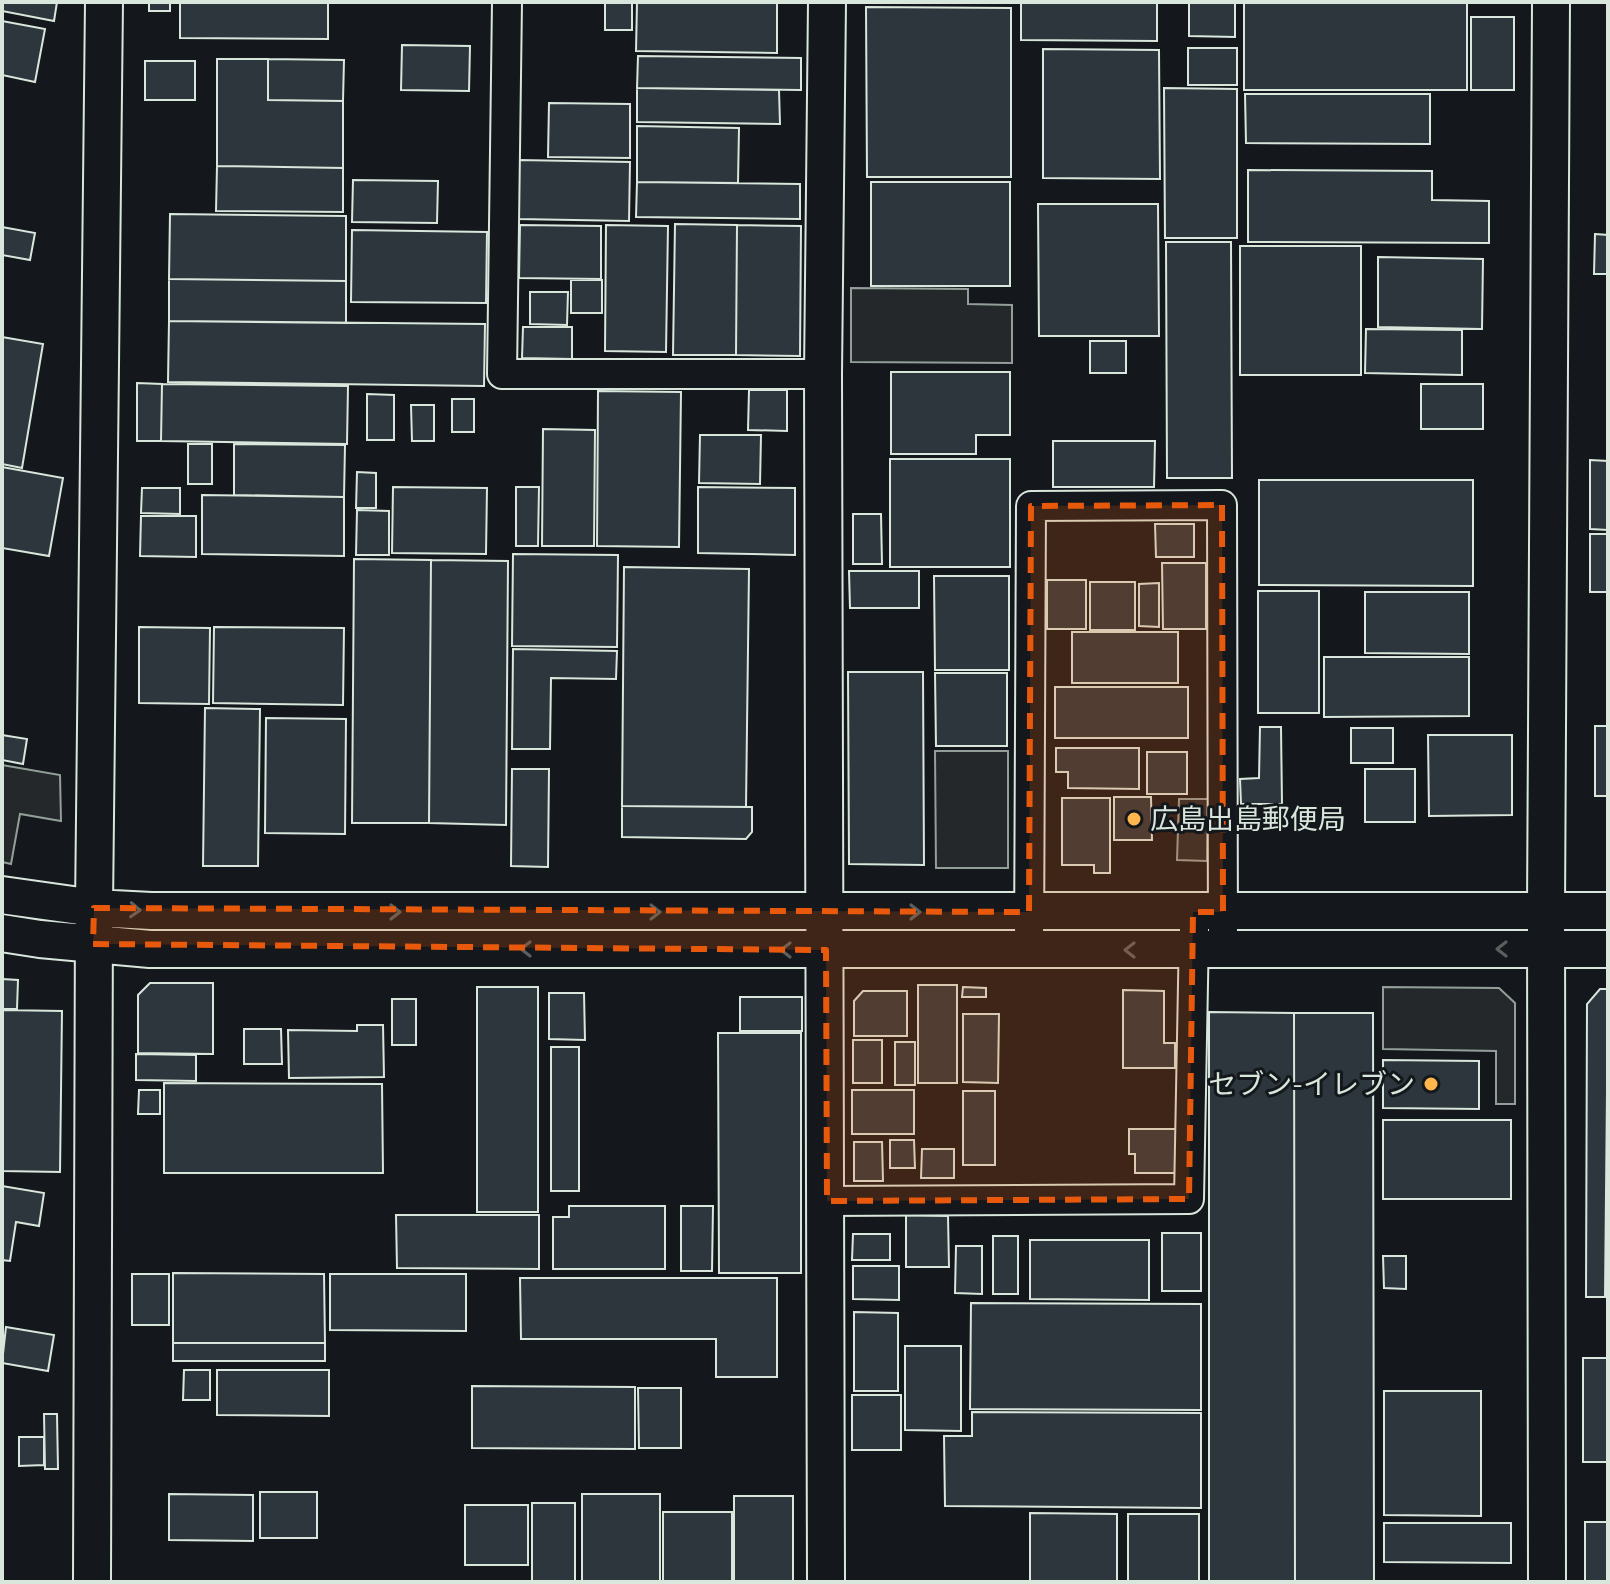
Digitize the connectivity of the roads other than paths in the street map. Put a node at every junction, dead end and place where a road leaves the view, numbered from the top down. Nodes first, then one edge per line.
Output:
1 (104, 2) edge
2 (507, 2) edge
3 (827, 2) edge
4 (1551, 2) edge
5 (823, 374) junction
6 (2, 895) edge
7 (94, 908) junction
8 (1546, 911) junction
9 (1608, 911) edge
10 (826, 912) junction
11 (1029, 912) junction
12 (1208, 912) junction
13 (2, 933) edge
14 (93, 944) junction
15 (1546, 949) junction
16 (1608, 949) edge
17 (826, 950) junction
18 (1029, 950) junction
19 (1208, 950) junction
20 (827, 1201) junction
21 (92, 1582) edge
22 (826, 1582) edge
23 (1547, 1582) edge

1 - 7 street
2 - 5 street
3 - 5 street
4 - 8 street
5 - 10 street
6 - 7 street
7 -> 10 street
7 - 14 street
8 - 9 street
8 - 12 street
8 - 15 street
10 -> 11 street
10 - 17 street
11 - 12 street
11 - 12 street
11 - 18 street
12 - 19 street
13 - 14 street
17 -> 14 street
14 - 21 street
15 - 16 street
15 -> 19 street
15 - 23 street
17 - 18 street
17 - 20 street
19 -> 18 street
19 - 20 street
20 - 22 street

